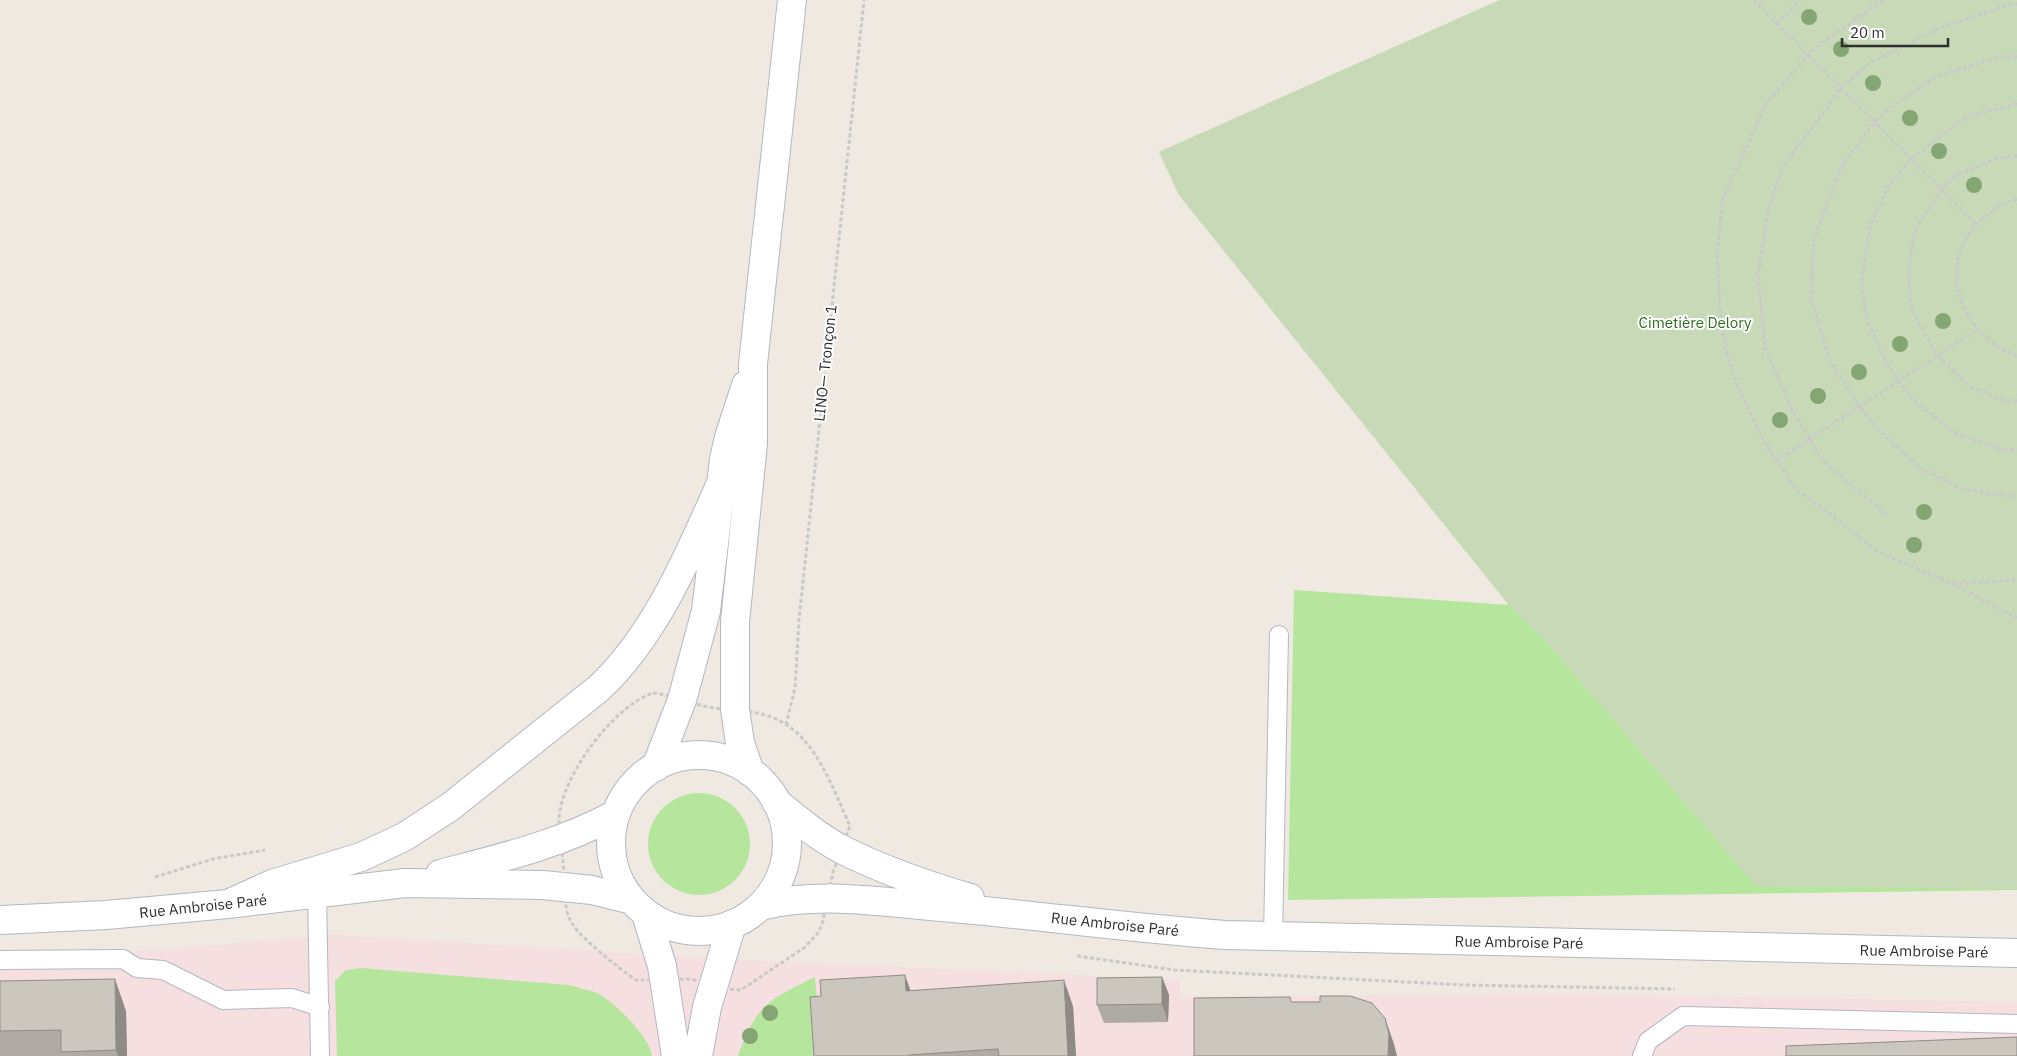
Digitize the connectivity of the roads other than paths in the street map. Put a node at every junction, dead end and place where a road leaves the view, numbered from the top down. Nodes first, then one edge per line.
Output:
1 (792, 0) edge
2 (753, 364) junction
3 (721, 483) junction
4 (1279, 635) dead end
5 (656, 767) junction
6 (750, 772) junction
7 (776, 802) junction
8 (616, 814) junction
9 (405, 883) junction
10 (317, 893) junction
11 (228, 904) junction
12 (760, 906) junction
13 (639, 907) junction
14 (1022, 914) junction
15 (0, 920) edge
16 (732, 924) junction
17 (1273, 937) junction
18 (2017, 953) edge
19 (0, 960) edge
20 (320, 1007) junction
21 (2017, 1024) edge
22 (320, 1056) edge
23 (676, 1056) edge
24 (698, 1056) edge
25 (1642, 1056) edge

1 - 2 main road
2 - 3 main road
2 - 6 main road
3 - 5 main road
3 - 11 main road
4 - 17 lane
5 - 6 main road
5 - 8 main road
6 - 7 main road
7 - 12 main road
7 - 14 main road, Rue Ambroise Paré
8 - 9 main road, Rue Ambroise Paré
8 - 13 main road
9 - 10 main road, Rue Ambroise Paré
9 - 13 main road, Rue Ambroise Paré
10 - 11 main road, Rue Ambroise Paré
10 - 20 lane
11 - 15 main road, Rue Ambroise Paré
12 - 14 main road, Rue Ambroise Paré
12 - 16 main road
13 - 16 main road
13 - 23 main road
14 - 17 main road, Rue Ambroise Paré
16 - 24 main road
17 - 18 main road, Rue Ambroise Paré
19 - 20 lane
20 - 22 lane
21 - 25 lane

